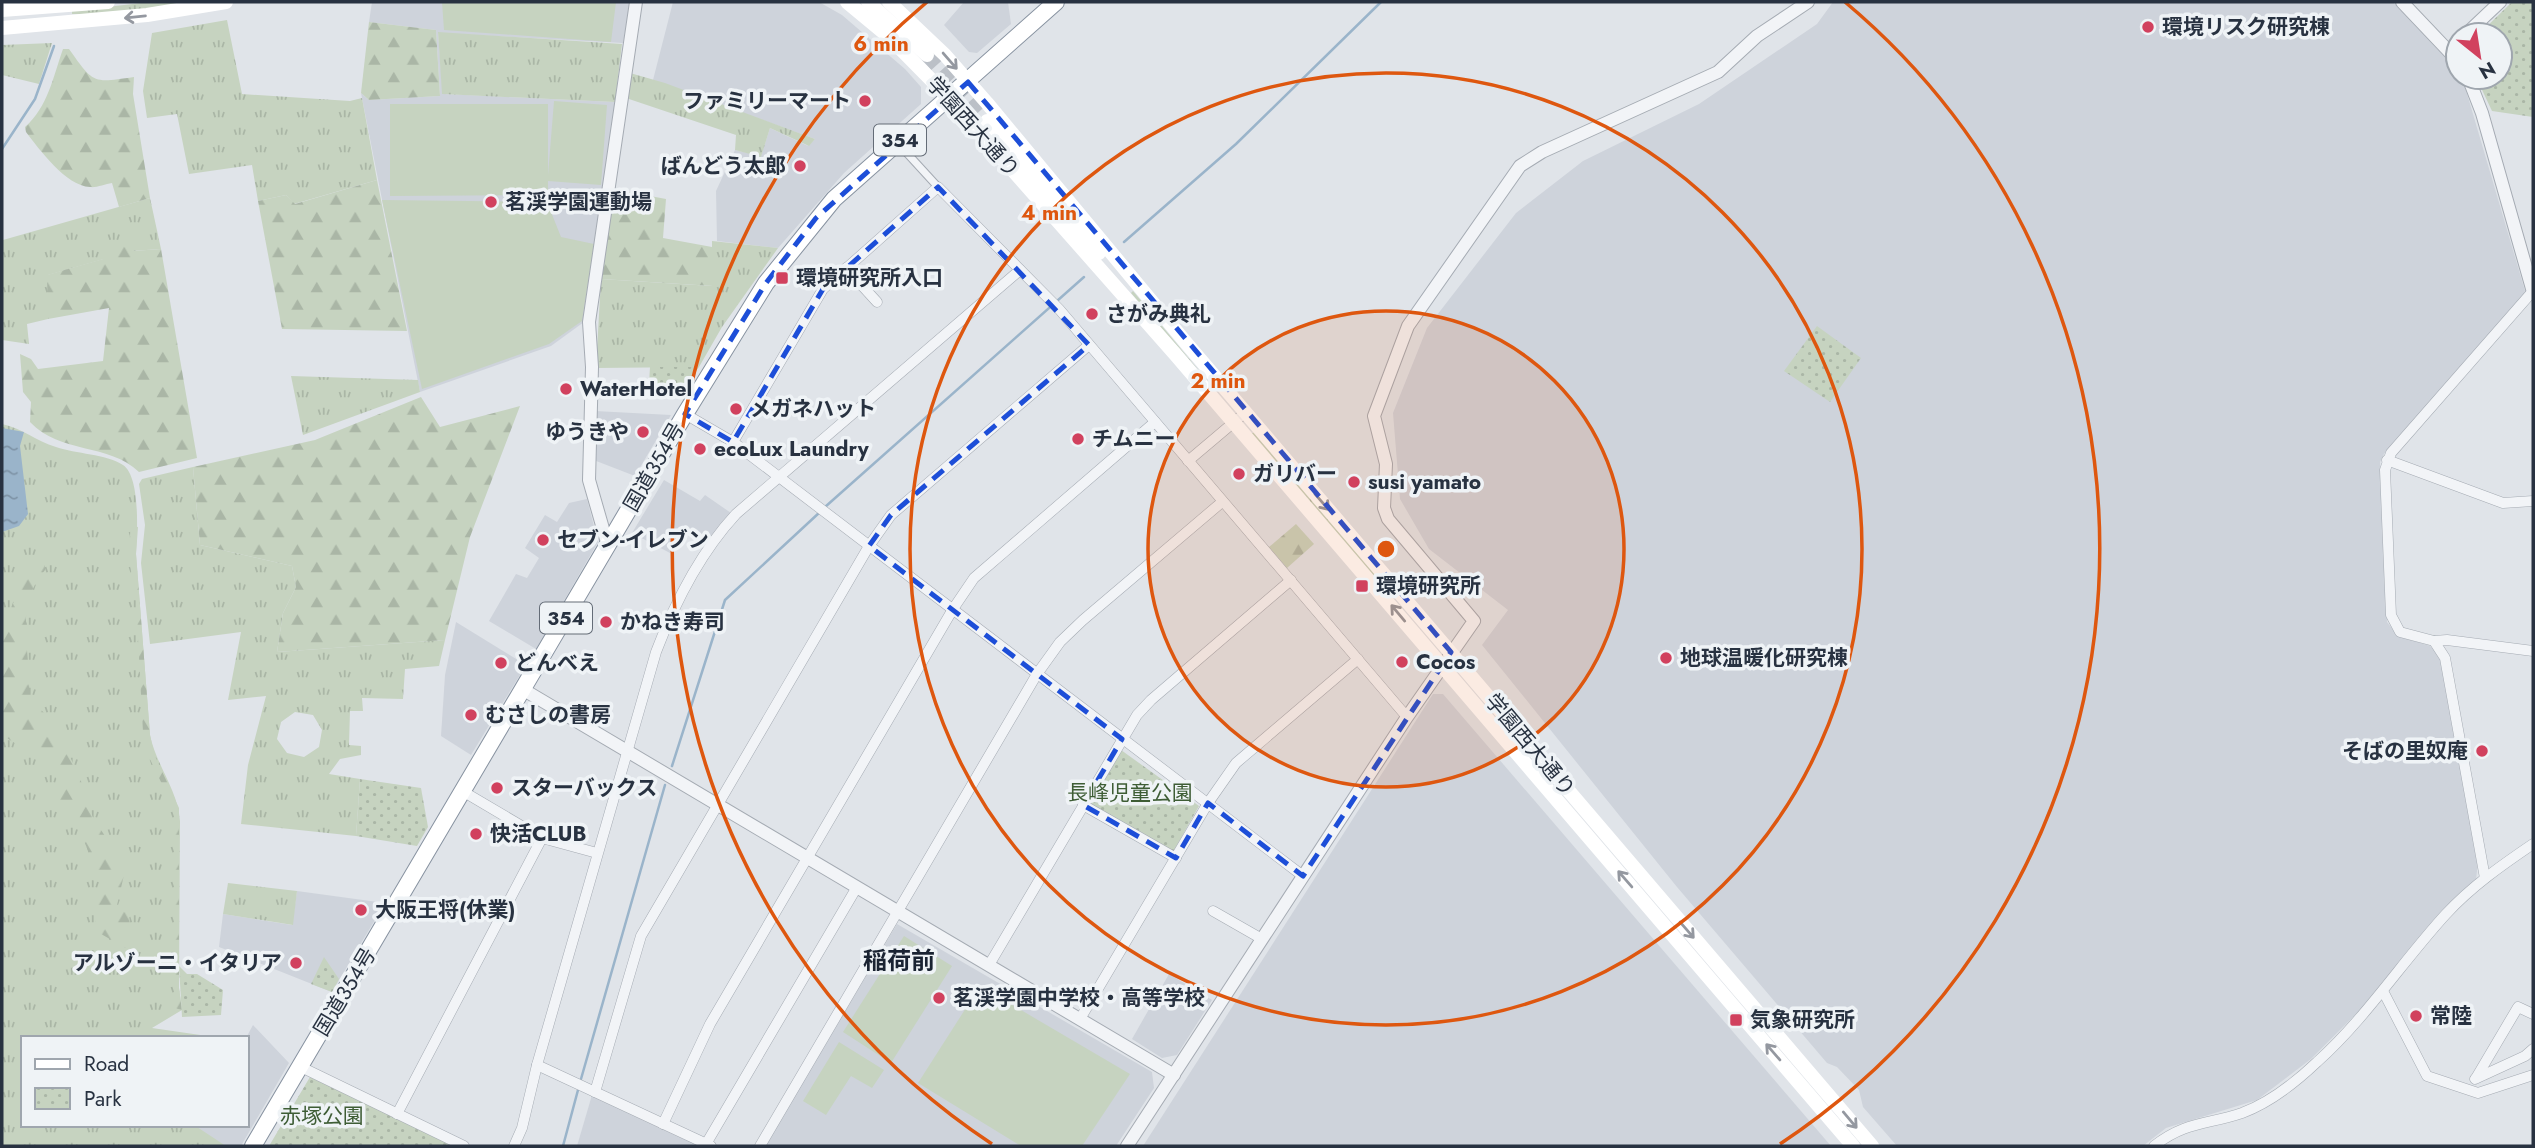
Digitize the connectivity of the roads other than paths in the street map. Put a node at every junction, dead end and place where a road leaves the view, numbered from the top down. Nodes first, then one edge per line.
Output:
1 (108, 2) edge
2 (226, 2) edge
3 (636, 2) edge
4 (847, 2) edge
5 (868, 2) edge
6 (889, 2) edge
7 (1056, 2) edge
8 (1808, 2) edge
9 (2402, 2) edge
10 (2500, 2) edge
11 (2, 10) edge
12 (2480, 21) edge
13 (2, 28) edge
14 (2444, 38) edge
15 (928, 55) tunnel mouth
16 (968, 82) junction
17 (2473, 91) edge
18 (949, 98) junction
19 (987, 121) tunnel mouth
20 (905, 150) dead end
21 (938, 187) junction
22 (1101, 255) junction
23 (846, 268) junction
24 (1020, 270) junction
25 (2533, 292) edge
26 (877, 302) dead end
27 (1186, 344) junction
28 (1089, 345) junction
29 (1175, 355) junction
30 (685, 414) junction
31 (1240, 417) junction
32 (1155, 422) junction
33 (733, 442) junction
34 (1188, 460) junction
35 (2387, 460) junction
36 (780, 478) junction
37 (2533, 501) edge
38 (1222, 502) junction
39 (608, 546) junction
40 (869, 547) junction
41 (1290, 580) junction
42 (953, 609) junction
43 (2434, 641) junction
44 (2533, 651) edge
45 (1451, 652) junction
46 (1358, 659) junction
47 (1442, 665) junction
48 (1037, 674) junction
49 (524, 690) junction
50 (1407, 717) junction
51 (1122, 738) junction
52 (627, 751) junction
53 (464, 792) junction
54 (1208, 803) junction
55 (718, 805) junction
56 (1083, 805) junction
57 (542, 838) junction
58 (2533, 844) edge
59 (597, 853) junction
60 (808, 858) junction
61 (1176, 858) junction
62 (1303, 876) junction
63 (2485, 878) junction
64 (857, 887) junction
65 (1213, 911) dead end
66 (898, 912) junction
67 (1262, 939) junction
68 (989, 965) junction
69 (2384, 993) junction
70 (2533, 1014) edge
71 (1080, 1019) junction
72 (2533, 1049) edge
73 (537, 1065) junction
74 (301, 1067) junction
75 (1174, 1075) junction
76 (2533, 1075) edge
77 (2476, 1078) junction
78 (2465, 1087) junction
79 (595, 1092) junction
80 (397, 1114) junction
81 (663, 1124) junction
82 (709, 1145) edge
83 (253, 1146) edge
84 (464, 1146) edge
85 (513, 1146) edge
86 (760, 1146) edge
87 (1127, 1146) edge
88 (1853, 1146) edge
89 (1872, 1146) edge
90 (2154, 1146) edge

1 - 11 main road
2 -> 13 main road
3 - 39 street
4 - 18 main road, 学園西大通り
5 - 15 main road, 学園西大通り
6 -> 16 main road, 学園西大通り
7 - 16 highway, 国道354号 / 354
8 - 45 street
9 - 14 street
10 - 12 street
16 - 18 highway, 国道354号 / 354
16 - 27 main road, 学園西大通り
17 - 25 street
18 - 29 main road, 学園西大通り
18 - 30 highway, 国道354号 / 354
19 - 22 main road, 学園西大通り
20 - 21 street
21 - 23 street
21 - 24 street
22 - 27 main road, 学園西大通り
22 - 29 main road, 学園西大通り
23 - 26 street
23 - 33 street
24 - 28 street
24 - 36 street
25 - 35 street
27 - 31 main road, 学園西大通り
28 - 32 street
28 - 40 street
29 - 31 main road, 学園西大通り
30 - 33 street
30 - 39 highway, 国道354号 / 354
31 - 34 street
31 -> 45 main road, 学園西大通り
47 -> 31 main road, 学園西大通り
32 - 34 street
32 - 42 street
33 - 36 street
34 - 38 street
35 - 37 street
35 - 43 street
36 - 40 street
36 - 52 street
38 - 41 street
38 - 48 street
39 - 49 highway, 国道354号 / 354
40 - 42 street
40 - 55 street
41 - 46 street
41 - 51 street
42 - 48 street
42 - 60 street
43 - 44 street
43 - 63 street
45 - 47 street
45 -> 89 main road, 学園西大通り
46 - 50 street
46 - 54 street
47 - 50 street
88 -> 47 main road, 学園西大通り
48 - 51 street
48 - 66 street
49 - 52 street
49 - 53 highway, 国道354号 / 354
50 - 62 street
51 - 54 street
51 - 56 street
52 - 55 street
52 - 59 street
53 - 57 street
53 - 74 highway, 国道354号 / 354
54 - 61 street
54 - 62 street
55 - 60 street
55 - 79 street
56 - 61 street
56 - 68 street
57 - 59 street
57 - 80 street
58 - 63 street
59 - 73 street
60 - 64 street
60 - 81 street
61 - 71 street
62 - 67 street
63 - 69 street
64 - 66 street
64 - 82 street
65 - 67 street
66 - 68 street
66 - 86 street
67 - 75 street
68 - 71 street
69 - 78 street
69 - 90 street
70 - 77 street
71 - 75 street
72 - 77 street
73 - 79 street
73 - 85 street
74 - 80 street
74 - 83 highway, 国道354号 / 354
75 - 87 street
76 - 78 street
77 - 78 street
79 - 81 street
80 - 84 street
81 - 82 street

